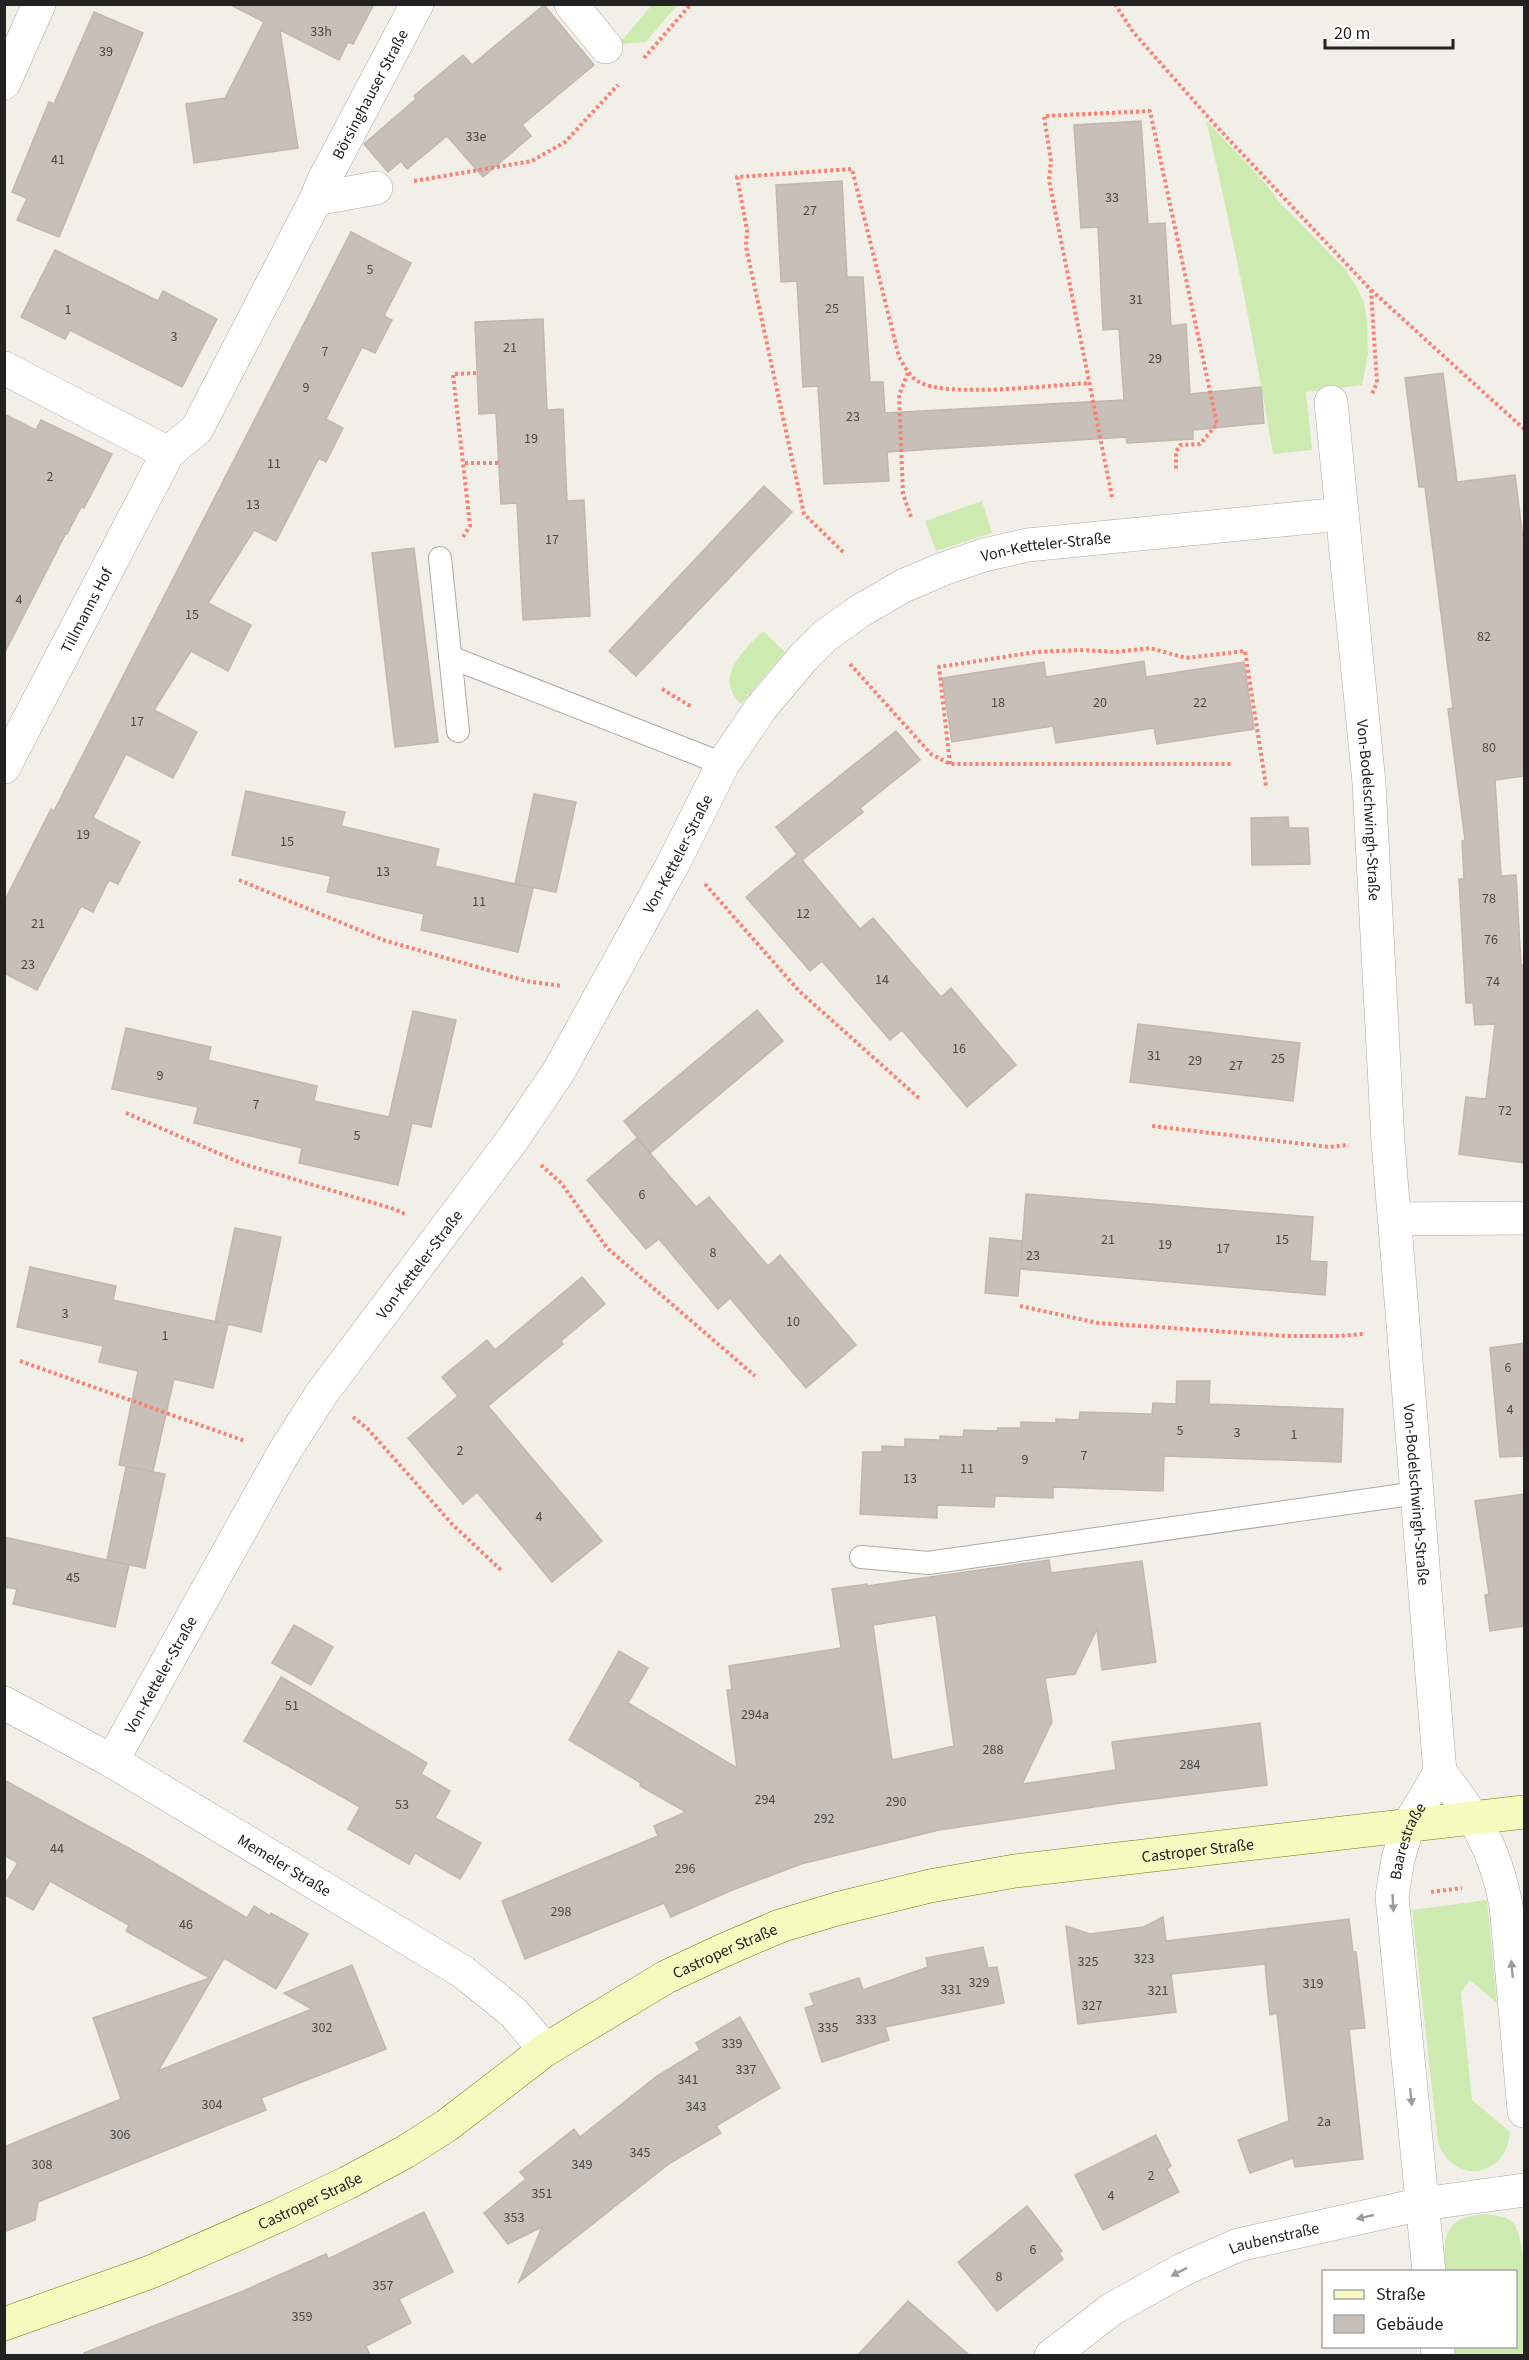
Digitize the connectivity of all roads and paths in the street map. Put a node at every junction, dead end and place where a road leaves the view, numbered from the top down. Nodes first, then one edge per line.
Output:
1 (39, 4) edge
2 (417, 4) edge
3 (570, 4) edge
4 (691, 4) edge
5 (1115, 4) edge
6 (606, 47) dead end
7 (636, 66) dead end
8 (620, 82) dead end
9 (4, 83) edge
10 (376, 188) joint
11 (319, 191) junction
12 (1371, 290) junction
13 (4, 368) edge
14 (477, 372) dead end
15 (908, 373) junction
16 (1090, 383) junction
17 (1377, 383) dead end
18 (1331, 402) dead end
19 (1524, 429) edge
20 (168, 453) junction
21 (465, 463) junction
22 (499, 463) dead end
23 (1176, 470) dead end
24 (1342, 514) junction
25 (911, 517) dead end
26 (1120, 536) junction
27 (843, 552) dead end
28 (440, 558) joint
29 (825, 636) junction
30 (450, 657) junction
31 (662, 689) dead end
32 (693, 707) dead end
33 (458, 731) dead end
34 (723, 764) junction
35 (950, 764) junction
36 (1233, 765) dead end
37 (4, 767) edge
38 (1266, 786) dead end
39 (674, 862) junction
40 (239, 880) dead end
41 (602, 995) junction
42 (921, 1100) dead end
43 (126, 1113) dead end
44 (1152, 1126) dead end
45 (513, 1139) junction
46 (1388, 1142) junction
47 (1524, 1218) edge
48 (1395, 1219) junction
49 (443, 1231) junction
50 (1020, 1306) dead end
51 (1404, 1330) junction
52 (20, 1361) dead end
53 (755, 1376) dead end
54 (322, 1393) junction
55 (283, 1454) junction
56 (1417, 1493) junction
57 (861, 1557) dead end
58 (502, 1571) dead end
59 (4, 1703) edge
60 (112, 1761) junction
61 (1440, 1772) junction
62 (1524, 1812) edge
63 (1475, 1818) junction
64 (1408, 1826) junction
65 (1502, 1883) junction
66 (1392, 1896) junction
67 (545, 2050) junction
68 (1524, 2111) edge
69 (1524, 2190) edge
70 (1422, 2204) junction
71 (1429, 2270) edge
72 (4, 2324) edge
73 (1051, 2355) edge

1 - 9 street
2 - 11 street, Börsinghauser Straße
3 - 6 street
4 - 7 path
5 - 12 path
8 - 10 path
10 - 11 street
11 - 20 street, Tillmanns Hof
12 - 17 path
12 - 19 path
13 - 20 street
14 - 21 path
15 - 16 path
15 - 25 path
15 - 27 path
16 - 23 path
16 - 26 path
18 - 24 street, Von-Bodelschwingh-Straße
20 - 37 street, Tillmanns Hof
21 - 22 path
21 - 28 path
24 - 26 street, Von-Ketteler-Straße
24 - 46 street, Von-Bodelschwingh-Straße
26 - 29 street, Von-Ketteler-Straße
28 - 30 lane
29 - 34 street, Von-Ketteler-Straße
29 - 35 path
30 - 33 lane
30 - 34 lane
31 - 32 path
34 - 39 street, Von-Ketteler-Straße
35 - 36 path
35 - 38 path
39 - 41 street, Von-Ketteler-Straße
39 - 42 path
40 - 41 path
41 - 45 street, Von-Ketteler-Straße
43 - 49 path
44 - 46 path
45 - 49 street, Von-Ketteler-Straße
45 - 53 path
46 - 48 street, Von-Bodelschwingh-Straße
47 - 48 street
48 - 51 street, Von-Bodelschwingh-Straße
49 - 54 street, Von-Ketteler-Straße
50 - 51 path
51 - 56 street, Von-Bodelschwingh-Straße
52 - 55 path
54 - 55 street, Von-Ketteler-Straße
54 - 58 path
55 - 60 street, Von-Ketteler-Straße
56 - 57 lane
56 - 61 street, Von-Bodelschwingh-Straße
59 - 60 street, Memeler Straße
60 - 67 street, Memeler Straße
61 - 63 street
61 - 64 street, Baarestraße
62 - 63 main road, Castroper Straße
63 - 64 main road, Castroper Straße
63 - 65 street
64 - 66 street, Baarestraße
64 - 67 main road, Castroper Straße
65 - 66 path
68 -> 65 street
66 -> 70 street, Baarestraße
67 - 72 main road, Castroper Straße
69 - 70 street, Laubenstraße
70 - 71 street, Baarestraße
70 -> 73 street, Laubenstraße

